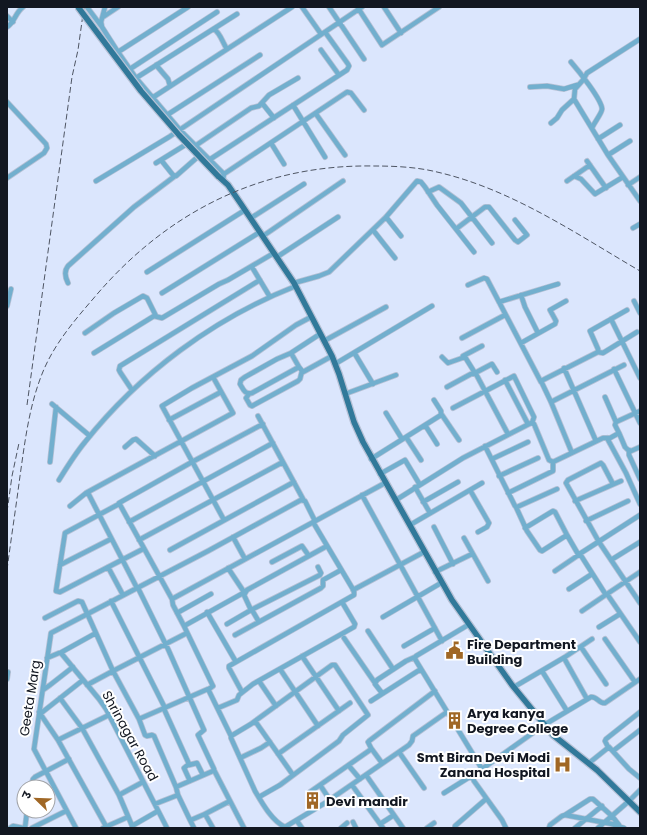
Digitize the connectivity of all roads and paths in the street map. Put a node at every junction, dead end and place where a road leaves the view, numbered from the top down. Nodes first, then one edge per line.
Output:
1 (21, 7) edge
2 (78, 7) edge
3 (87, 7) edge
4 (105, 7) edge
5 (118, 7) edge
6 (188, 7) edge
7 (292, 7) edge
8 (302, 7) edge
9 (329, 7) edge
10 (384, 7) edge
11 (439, 7) edge
12 (359, 8) edge
13 (216, 12) dead end
14 (238, 14) dead end
15 (7, 16) edge
16 (103, 17) junction
17 (13, 22) junction
18 (338, 23) junction
19 (7, 27) edge
20 (102, 27) junction
21 (214, 29) junction
22 (401, 32) junction
23 (323, 33) junction
24 (640, 39) edge
25 (227, 49) junction
26 (321, 50) dead end
27 (118, 52) junction
28 (260, 55) dead end
29 (364, 59) dead end
30 (571, 62) dead end
31 (156, 65) junction
32 (130, 69) junction
33 (339, 75) junction
34 (136, 78) junction
35 (298, 78) dead end
36 (584, 78) junction
37 (577, 85) junction
38 (170, 86) junction
39 (530, 87) dead end
40 (152, 98) junction
41 (574, 99) junction
42 (7, 102) edge
43 (262, 104) junction
44 (293, 105) junction
45 (364, 110) dead end
46 (316, 114) junction
47 (167, 115) junction
48 (274, 118) junction
49 (303, 122) junction
50 (551, 123) dead end
51 (620, 125) dead end
52 (592, 128) junction
53 (180, 130) junction
54 (598, 139) junction
55 (630, 141) dead end
56 (191, 142) junction
57 (271, 143) junction
58 (195, 146) junction
59 (202, 154) junction
60 (345, 155) dead end
61 (608, 156) junction
62 (325, 157) dead end
63 (161, 160) junction
64 (209, 160) junction
65 (156, 163) dead end
66 (284, 164) dead end
67 (174, 176) junction
68 (574, 176) junction
69 (222, 177) junction
70 (623, 177) junction
71 (640, 177) edge
72 (7, 178) edge
73 (96, 181) dead end
74 (343, 181) dead end
75 (567, 181) dead end
76 (304, 184) dead end
77 (628, 185) junction
78 (606, 188) junction
79 (428, 192) junction
80 (640, 201) edge
81 (245, 210) junction
82 (386, 216) junction
83 (338, 217) dead end
84 (472, 217) junction
85 (251, 218) junction
86 (515, 220) dead end
87 (640, 224) edge
88 (634, 228) dead end
89 (456, 229) junction
90 (373, 230) junction
91 (261, 234) junction
92 (401, 236) dead end
93 (492, 243) dead end
94 (474, 252) dead end
95 (276, 255) junction
96 (395, 258) dead end
97 (252, 267) junction
98 (146, 272) dead end
99 (260, 280) junction
100 (68, 283) dead end
101 (558, 284) dead end
102 (295, 285) junction
103 (468, 285) dead end
104 (11, 289) dead end
105 (162, 293) dead end
106 (521, 295) junction
107 (270, 297) junction
108 (566, 301) dead end
109 (634, 301) dead end
110 (499, 302) junction
111 (7, 306) edge
112 (432, 306) dead end
113 (386, 307) dead end
114 (627, 310) dead end
115 (640, 313) edge
116 (505, 315) junction
117 (156, 316) junction
118 (311, 317) junction
119 (611, 319) junction
120 (637, 332) dead end
121 (85, 333) dead end
122 (538, 333) junction
123 (320, 334) junction
124 (462, 338) dead end
125 (324, 341) junction
126 (622, 341) junction
127 (520, 343) junction
128 (482, 346) dead end
129 (598, 352) junction
130 (94, 353) dead end
131 (291, 353) junction
132 (355, 354) junction
133 (332, 356) junction
134 (463, 356) junction
135 (442, 357) dead end
136 (335, 364) junction
137 (624, 365) dead end
138 (564, 368) junction
139 (301, 369) junction
140 (614, 369) junction
141 (497, 372) dead end
142 (475, 373) junction
143 (396, 375) dead end
144 (212, 377) junction
145 (640, 378) edge
146 (505, 380) junction
147 (541, 382) junction
148 (373, 384) junction
149 (447, 387) dead end
150 (132, 390) junction
151 (485, 391) junction
152 (573, 391) junction
153 (221, 392) junction
154 (249, 394) junction
155 (345, 394) junction
156 (605, 397) dead end
157 (434, 400) dead end
158 (551, 402) junction
159 (453, 408) dead end
160 (638, 412) edge
161 (386, 413) dead end
162 (442, 414) junction
163 (258, 416) dead end
164 (169, 420) junction
165 (616, 422) junction
166 (530, 423) junction
167 (640, 423) edge
168 (263, 424) junction
169 (425, 425) junction
170 (619, 433) junction
171 (508, 434) junction
172 (90, 436) junction
173 (404, 438) junction
174 (607, 438) junction
175 (459, 440) dead end
176 (596, 441) junction
177 (181, 442) junction
178 (528, 442) dead end
179 (273, 443) junction
180 (437, 444) dead end
181 (485, 446) junction
182 (125, 447) dead end
183 (640, 447) edge
184 (629, 450) junction
185 (572, 453) junction
186 (155, 456) junction
187 (538, 458) dead end
188 (371, 459) junction
189 (421, 460) dead end
190 (492, 460) junction
191 (50, 462) dead end
192 (192, 462) junction
193 (283, 462) junction
194 (553, 462) junction
195 (380, 474) junction
196 (499, 476) junction
197 (640, 479) edge
198 (59, 480) dead end
199 (203, 481) junction
200 (621, 481) dead end
201 (294, 482) junction
202 (458, 482) dead end
203 (385, 483) junction
204 (482, 483) dead end
205 (613, 484) junction
206 (418, 486) junction
207 (557, 489) dead end
208 (470, 490) junction
209 (88, 493) junction
210 (508, 493) junction
211 (362, 495) junction
212 (303, 499) junction
213 (213, 500) junction
214 (396, 500) junction
215 (575, 501) junction
216 (628, 501) dead end
217 (423, 502) junction
218 (119, 504) junction
219 (640, 504) edge
220 (70, 506) dead end
221 (516, 507) junction
222 (430, 513) junction
223 (640, 515) edge
224 (99, 516) junction
225 (224, 520) junction
226 (314, 521) junction
227 (586, 521) junction
228 (129, 522) junction
229 (410, 525) junction
230 (434, 527) dead end
231 (525, 528) junction
232 (478, 532) dead end
233 (567, 535) junction
234 (233, 537) junction
235 (464, 538) dead end
236 (111, 539) junction
237 (138, 540) junction
238 (599, 542) junction
239 (640, 542) edge
240 (327, 546) junction
241 (143, 549) junction
242 (170, 550) dead end
243 (424, 552) junction
244 (472, 554) junction
245 (580, 554) junction
246 (309, 556) junction
247 (245, 559) junction
248 (122, 560) junction
249 (611, 560) junction
250 (272, 562) dead end
251 (400, 564) junction
252 (453, 564) junction
253 (60, 565) junction
254 (108, 567) junction
255 (318, 567) dead end
256 (228, 568) junction
257 (341, 570) junction
258 (555, 571) dead end
259 (435, 572) junction
260 (640, 572) edge
261 (592, 574) junction
262 (159, 577) junction
263 (488, 581) dead end
264 (625, 582) junction
265 (441, 583) junction
266 (137, 588) junction
267 (569, 589) dead end
268 (353, 590) junction
269 (244, 592) junction
270 (211, 594) dead end
271 (123, 595) junction
272 (607, 595) junction
273 (418, 596) junction
274 (172, 599) junction
275 (639, 600) edge
276 (111, 601) junction
277 (342, 602) junction
278 (252, 610) junction
279 (582, 611) dead end
280 (207, 612) junction
281 (177, 613) junction
282 (87, 614) junction
283 (620, 614) junction
284 (383, 617) dead end
285 (45, 618) dead end
286 (259, 622) junction
287 (227, 624) dead end
288 (468, 625) junction
289 (184, 626) junction
290 (599, 627) dead end
291 (435, 628) junction
292 (368, 631) dead end
293 (96, 633) junction
294 (187, 633) junction
295 (235, 635) dead end
296 (344, 638) dead end
297 (592, 639) dead end
298 (605, 639) dead end
299 (442, 641) junction
300 (640, 642) edge
301 (166, 644) junction
302 (404, 646) dead end
303 (581, 647) junction
304 (60, 653) junction
305 (302, 656) junction
306 (415, 657) junction
307 (47, 658) junction
308 (139, 658) junction
309 (564, 658) junction
310 (236, 662) junction
311 (73, 667) junction
312 (280, 669) junction
313 (393, 669) junction
314 (420, 669) junction
315 (113, 671) junction
316 (542, 671) junction
317 (8, 672) dead end
318 (317, 676) junction
319 (7, 679) edge
320 (640, 679) edge
321 (83, 680) junction
322 (259, 681) junction
323 (635, 682) junction
324 (375, 683) junction
325 (606, 684) dead end
326 (87, 685) junction
327 (514, 687) junction
328 (209, 689) junction
329 (43, 690) junction
330 (435, 691) junction
331 (242, 692) junction
332 (294, 692) junction
333 (382, 694) junction
334 (190, 696) junction
335 (60, 698) junction
336 (587, 699) junction
337 (371, 701) dead end
338 (350, 703) dead end
339 (276, 706) junction
340 (164, 708) junction
341 (218, 708) junction
342 (339, 711) junction
343 (567, 711) junction
344 (447, 712) junction
345 (640, 712) edge
346 (40, 713) junction
347 (109, 715) junction
348 (139, 719) junction
349 (255, 722) junction
350 (544, 725) junction
351 (318, 726) junction
352 (82, 728) junction
353 (640, 730) edge
354 (231, 736) junction
355 (58, 740) junction
356 (270, 742) junction
357 (608, 747) junction
358 (371, 748) junction
359 (613, 751) junction
360 (399, 752) junction
361 (278, 754) junction
362 (240, 758) junction
363 (69, 759) junction
364 (382, 763) junction
365 (589, 763) junction
366 (189, 765) junction
367 (349, 766) junction
368 (482, 769) junction
369 (214, 770) junction
370 (46, 772) junction
371 (203, 775) junction
372 (293, 775) junction
373 (366, 775) junction
374 (473, 777) junction
375 (640, 778) edge
376 (33, 779) edge
377 (360, 779) junction
378 (190, 781) junction
379 (143, 782) junction
380 (352, 785) junction
381 (320, 786) junction
382 (176, 787) junction
383 (424, 788) dead end
384 (640, 790) edge
385 (310, 792) dead end
386 (444, 793) dead end
387 (119, 795) junction
388 (178, 795) junction
389 (259, 797) junction
390 (486, 799) junction
391 (330, 800) junction
392 (230, 801) junction
393 (629, 801) junction
394 (155, 804) junction
395 (602, 806) junction
396 (66, 810) junction
397 (158, 811) junction
398 (640, 812) edge
399 (205, 814) junction
400 (394, 815) junction
401 (565, 815) junction
402 (612, 816) junction
403 (128, 817) junction
404 (588, 819) junction
405 (190, 820) junction
406 (297, 821) junction
407 (353, 822) dead end
408 (347, 823) dead end
409 (434, 823) dead end
410 (605, 823) junction
411 (382, 826) edge
412 (105, 827) edge
413 (132, 827) edge
414 (620, 827) edge
415 (10, 828) edge
416 (24, 828) edge
417 (32, 828) edge
418 (76, 828) edge
419 (167, 828) edge
420 (194, 828) edge
421 (213, 828) edge
422 (244, 828) edge
423 (285, 828) edge
424 (302, 828) edge
425 (341, 828) edge
426 (356, 828) edge
427 (403, 828) edge
428 (427, 828) edge
429 (455, 828) edge
430 (506, 828) edge
431 (549, 828) edge
432 (575, 828) edge
433 (598, 828) edge

1 - 17 street
2 - 69 main road, bridge
3 - 20 street
4 - 16 street
5 - 16 street
6 - 27 street
7 - 25 street
8 - 23 street
9 - 18 street
10 - 22 street
11 - 22 street
12 - 18 street
12 - 22 street
13 - 32 street
14 - 21 street
15 - 17 street
16 - 20 street
17 - 19 street
18 - 23 street
18 - 29 street
20 - 27 street
21 - 25 street
21 - 31 street
23 - 33 street
23 - 53 street
24 - 36 street
25 - 38 street
26 - 33 street
27 - 32 street
28 - 47 street
30 - 36 street
31 - 34 street
31 - 38 street
32 - 34 street
33 - 44 street
34 - 40 street
35 - 43 street
36 - 37 street
36 - 52 street
37 - 39 street
37 - 41 street
38 - 40 street
40 - 47 street
41 - 50 street
41 - 52 street
42 - 72 street
43 - 48 street
43 - 58 street
44 - 48 street
44 - 49 street
45 - 46 street
46 - 49 street
46 - 60 street
47 - 53 street
48 - 64 street
49 - 57 street
49 - 62 street
51 - 54 street
52 - 54 street
53 - 56 street
53 - 73 street
54 - 61 street
55 - 61 street
56 - 58 street
56 - 63 street
57 - 66 street
57 - 69 street
58 - 59 street
59 - 64 street
59 - 67 street
61 - 70 street
63 - 65 street
63 - 67 street
64 - 69 street
67 - 100 street
68 - 75 street
68 - 78 street
68 - 78 street
69 - 81 main road
70 - 77 street
70 - 78 street
71 - 77 street
74 - 91 street
76 - 85 street
77 - 80 street
79 - 82 street
79 - 84 street
79 - 89 street
81 - 85 main road
81 - 98 street
82 - 90 street
82 - 92 street
83 - 95 street
84 - 86 street
84 - 89 street
84 - 93 street
85 - 91 main road
87 - 88 street
89 - 94 street
90 - 96 street
90 - 102 street
91 - 95 main road
91 - 105 street
95 - 97 street
95 - 102 main road
97 - 99 street
97 - 117 street
99 - 107 street
99 - 150 street
101 - 106 street
102 - 107 street
102 - 118 main road
103 - 110 street
104 - 111 street
106 - 110 street
106 - 122 street
107 - 150 street
108 - 122 street
109 - 115 street
110 - 116 street
112 - 132 street
113 - 125 street
114 - 119 street
116 - 124 street
116 - 127 street
117 - 121 street
117 - 130 street
118 - 123 main road
118 - 144 street
119 - 126 street
119 - 129 street
120 - 126 street
122 - 127 street
123 - 125 main road
123 - 131 street
125 - 133 main road
126 - 129 street
126 - 145 street
127 - 147 street
128 - 134 street
129 - 138 street
131 - 139 street
131 - 154 street
132 - 136 street
132 - 148 street
133 - 136 main road
133 - 139 street
134 - 135 street
134 - 142 street
136 - 155 main road
137 - 140 street
138 - 147 street
138 - 152 street
139 - 154 street
139 - 154 street
140 - 152 street
140 - 160 street
141 - 142 street
142 - 149 street
142 - 151 street
143 - 148 street
144 - 153 street
144 - 164 street
146 - 151 street
146 - 166 street
146 - 166 street
147 - 158 street
148 - 155 street
150 - 172 street
151 - 159 street
151 - 171 street
152 - 158 street
152 - 176 street
153 - 164 street
153 - 177 street
155 - 188 main road
156 - 165 street
157 - 162 street
158 - 185 street
160 - 165 street
160 - 167 street
161 - 173 street
162 - 169 street
162 - 175 street
163 - 168 street
164 - 177 street
165 - 170 street
166 - 171 street
166 - 194 street
168 - 179 street
168 - 192 street
169 - 173 street
169 - 180 street
170 - 174 street
170 - 184 street
171 - 181 street
172 - 191 street
172 - 198 street
173 - 188 street
173 - 189 street
174 - 176 street
174 - 219 street
176 - 185 street
177 - 186 street
177 - 192 street
178 - 190 street
179 - 193 street
179 - 199 street
181 - 190 street
181 - 206 street
182 - 186 street
183 - 184 street
184 - 197 street
185 - 194 street
186 - 209 street
187 - 196 street
188 - 195 main road
190 - 196 street
192 - 199 street
192 - 218 street
193 - 201 street
193 - 213 street
194 - 210 street
195 - 203 main road
195 - 206 street
196 - 210 street
199 - 213 street
199 - 228 street
200 - 205 street
201 - 212 street
201 - 225 street
202 - 217 street
203 - 211 street
203 - 214 main road
204 - 208 street
205 - 215 street
205 - 215 street
206 - 214 street
206 - 217 street
207 - 221 street
208 - 222 street
208 - 232 street
209 - 220 street
209 - 224 street
210 - 221 street
211 - 226 street
211 - 251 street
212 - 226 street
212 - 234 street
213 - 225 street
213 - 237 street
214 - 229 main road
215 - 227 street
216 - 227 street
217 - 222 street
218 - 224 street
218 - 228 street
221 - 231 street
222 - 229 street
223 - 238 street
224 - 236 street
224 - 253 street
225 - 242 street
226 - 240 street
226 - 247 street
227 - 238 street
228 - 237 street
229 - 243 main road
230 - 252 street
231 - 233 street
231 - 233 street
233 - 245 street
234 - 247 street
234 - 262 street
235 - 244 street
236 - 248 street
236 - 253 street
237 - 241 street
238 - 245 street
238 - 249 street
239 - 249 street
240 - 246 street
240 - 257 street
241 - 248 street
241 - 262 street
243 - 251 street
243 - 259 main road
244 - 252 street
244 - 263 street
245 - 258 street
245 - 261 street
246 - 250 street
246 - 269 street
247 - 256 street
248 - 254 street
248 - 266 street
249 - 264 street
251 - 268 street
251 - 273 street
252 - 259 street
253 - 254 street
254 - 271 street
255 - 278 street
256 - 269 street
256 - 274 street
257 - 268 street
257 - 286 street
259 - 265 main road
260 - 264 street
261 - 267 street
261 - 272 street
262 - 266 street
262 - 274 street
264 - 272 street
264 - 275 street
265 - 273 street
265 - 288 main road
266 - 271 street
266 - 301 street
268 - 277 street
269 - 278 street
269 - 280 street
270 - 281 street
271 - 276 street
272 - 279 street
272 - 283 street
273 - 284 street
273 - 291 street
274 - 281 street
276 - 282 street
276 - 308 street
277 - 305 street
277 - 310 street
278 - 286 street
278 - 287 street
280 - 289 street
280 - 310 street
281 - 289 street
282 - 285 street
282 - 293 street
282 - 307 street, Geeta Marg
283 - 290 street
283 - 300 street
286 - 295 street
288 - 299 street
288 - 327 main road
289 - 294 street
291 - 299 street
291 - 302 street
292 - 313 street
293 - 304 street
293 - 315 street
294 - 301 street
294 - 328 street
296 - 324 street
297 - 303 street
298 - 323 street
299 - 306 street
301 - 308 street
301 - 334 street
303 - 309 street
303 - 325 street
304 - 307 street
304 - 311 street, Shrinagar Road
305 - 312 street
305 - 318 street
306 - 313 street
306 - 314 street
307 - 329 street, Geeta Marg
308 - 315 street
308 - 340 street
309 - 316 street
309 - 336 street
310 - 331 street
311 - 321 street, Shrinagar Road
311 - 329 street
312 - 322 street
312 - 332 street
313 - 324 street
314 - 330 street
314 - 333 street
315 - 326 street
315 - 348 street
316 - 327 street
316 - 343 street
317 - 319 street
318 - 332 street
318 - 342 street
318 - 372 street
320 - 323 street
321 - 326 street, Shrinagar Road
321 - 335 street
322 - 331 street
322 - 339 street
323 - 336 street
324 - 333 street
326 - 347 street, Shrinagar Road
327 - 350 main road
328 - 334 street
328 - 341 street
329 - 346 street, Geeta Marg
330 - 344 street
330 - 358 street
331 - 341 street
332 - 339 street
332 - 351 street
333 - 337 street
334 - 340 street
334 - 369 street
335 - 346 street
335 - 352 street
336 - 343 street
338 - 342 street
339 - 349 street
340 - 348 street
340 - 366 street
341 - 354 street
342 - 351 street
343 - 350 street
344 - 360 street
344 - 368 street
345 - 357 street
346 - 355 street
346 - 370 street, Geeta Marg
347 - 352 street
347 - 379 street, Shrinagar Road
348 - 382 street
349 - 354 street
349 - 356 street
350 - 365 main road
350 - 368 street
351 - 361 street
352 - 355 street
352 - 387 street
353 - 359 street
354 - 362 street
355 - 363 street
356 - 361 street
356 - 362 street
357 - 359 street
357 - 365 street
358 - 364 street
358 - 367 street
359 - 375 street
360 - 364 street
360 - 383 street
361 - 372 street
362 - 389 street
363 - 370 street
363 - 412 street
364 - 373 street
365 - 393 main road
366 - 371 street
366 - 378 street
367 - 377 street
367 - 381 street
368 - 374 street
369 - 371 street
369 - 392 street
370 - 376 street
370 - 396 street, Geeta Marg
371 - 378 street
372 - 389 street
373 - 377 street
373 - 400 street
374 - 386 street
374 - 390 street
377 - 380 street
378 - 382 street
379 - 387 street
379 - 394 street, Shrinagar Road
380 - 391 street
380 - 411 street
381 - 385 street
381 - 391 street
382 - 388 street
384 - 393 street
387 - 403 street
388 - 394 street
388 - 405 street
389 - 423 street
390 - 429 street
390 - 430 street
391 - 406 street
392 - 399 street
392 - 422 street
393 - 398 main road
393 - 402 street
394 - 397 street, Shrinagar Road
395 - 401 street
395 - 402 street
395 - 404 street
396 - 417 street
396 - 418 street, Geeta Marg
397 - 413 street
397 - 419 street, Shrinagar Road
399 - 405 street
399 - 421 street
400 - 411 street
400 - 427 street
401 - 404 street
401 - 431 street
402 - 410 street
402 - 414 street
403 - 412 street
403 - 413 street
404 - 410 street
404 - 432 street
405 - 420 street
406 - 423 street
406 - 424 street
407 - 426 street
408 - 425 street
409 - 428 street
410 - 414 street
410 - 433 street
415 - 416 street

